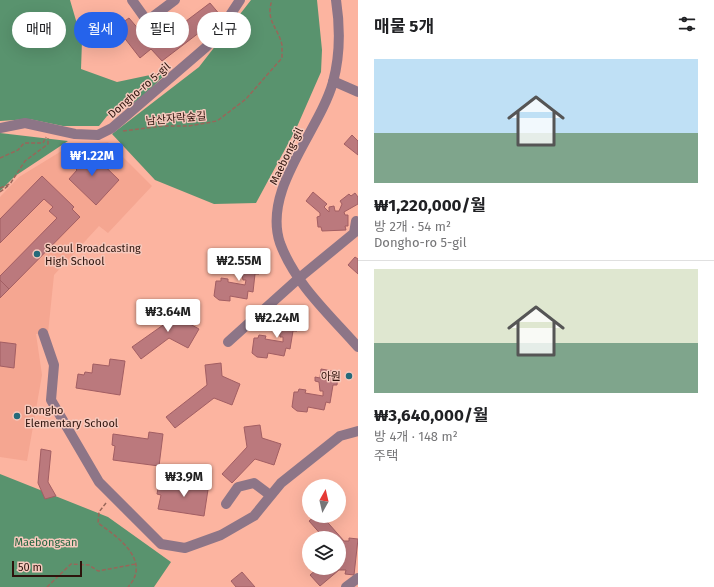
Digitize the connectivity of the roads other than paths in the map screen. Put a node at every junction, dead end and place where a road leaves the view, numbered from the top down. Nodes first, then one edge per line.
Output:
1 (132, 0) edge
2 (175, 0) edge
3 (240, 0) edge
4 (336, 0) edge
5 (333, 81) junction
6 (358, 92) edge
7 (0, 128) edge
8 (356, 221) dead end
9 (298, 279) junction
10 (43, 333) dead end
11 (228, 342) dead end
12 (358, 347) edge
13 (358, 431) edge
14 (270, 495) junction
15 (226, 504) dead end
16 (358, 578) edge
17 (346, 587) edge

1 - 2 street
3 - 7 street, Dongho-ro 5-gil
4 - 5 street, Maebong-gil
5 - 6 street
5 - 9 street, Maebong-gil
8 - 9 street
9 - 11 street
9 - 12 street, Maebong-gil
10 - 14 street
13 - 14 street
14 - 15 street
16 - 17 street

